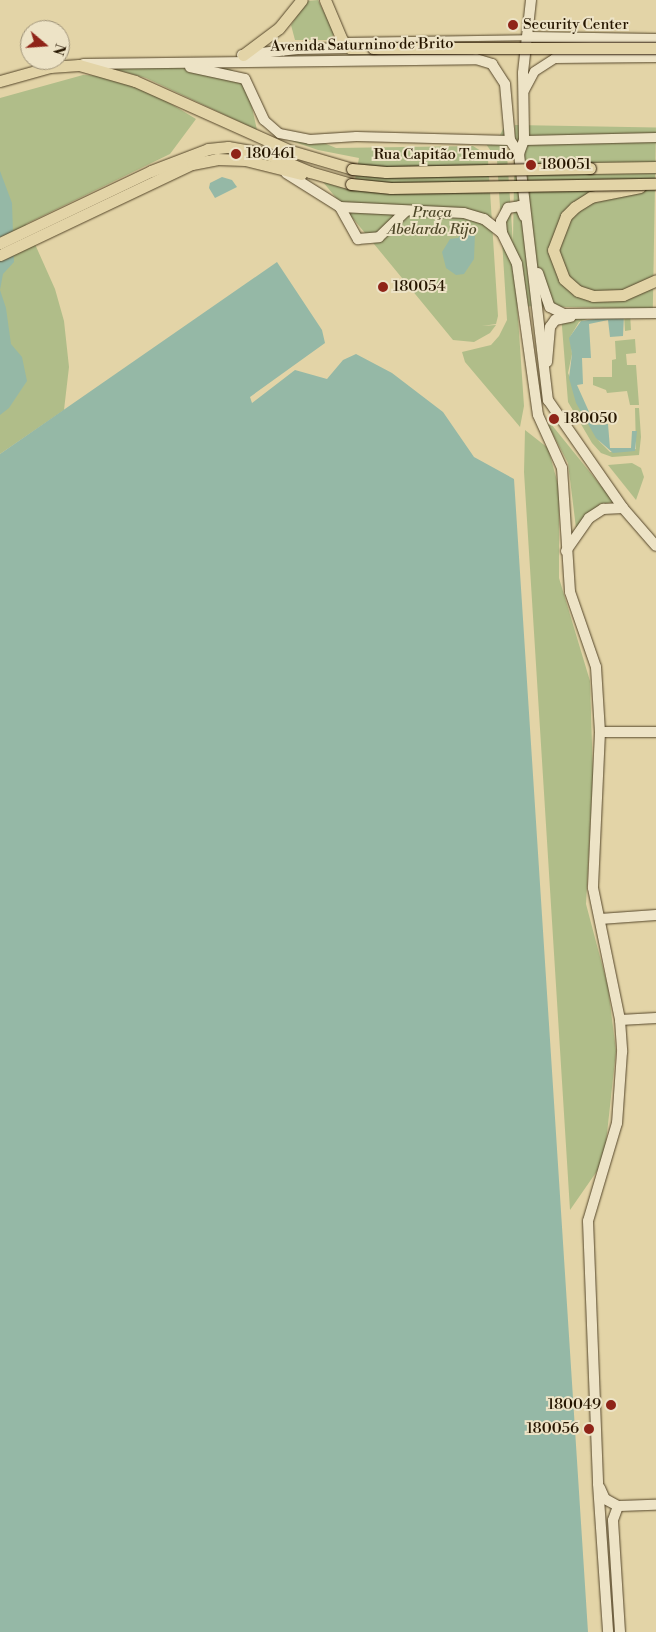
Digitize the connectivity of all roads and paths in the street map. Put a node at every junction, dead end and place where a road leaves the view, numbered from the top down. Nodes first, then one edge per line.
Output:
1 (302, 0) edge
2 (326, 0) edge
3 (531, 0) edge
4 (530, 37) junction
5 (656, 39) edge
6 (346, 44) junction
7 (656, 48) edge
8 (244, 54) junction
9 (656, 57) edge
10 (165, 62) junction
11 (219, 62) junction
12 (79, 65) junction
13 (0, 81) edge
14 (522, 95) junction
15 (264, 120) joint
16 (656, 137) edge
17 (510, 140) junction
18 (524, 140) junction
19 (519, 154) junction
20 (656, 167) edge
21 (281, 170) junction
22 (329, 179) junction
23 (656, 184) edge
24 (340, 207) junction
25 (406, 211) junction
26 (51, 225) junction
27 (502, 233) junction
28 (529, 236) junction
29 (0, 243) edge
30 (0, 255) edge
31 (656, 280) edge
32 (656, 313) edge
33 (587, 314) junction
34 (544, 370) junction
35 (623, 508) junction
36 (656, 546) edge
37 (566, 551) junction
38 (600, 732) junction
39 (656, 732) edge
40 (656, 916) edge
41 (600, 919) junction
42 (656, 1018) edge
43 (620, 1020) junction
44 (598, 1484) junction
45 (656, 1505) edge
46 (618, 1506) junction
47 (608, 1632) edge
48 (620, 1632) edge

1 - 8 main road
2 - 6 main road
3 - 4 main road
4 - 5 main road, Avenida Saturnino de Brito
4 - 6 street, Avenida Saturnino de Brito
4 - 14 main road
6 - 7 main road, bridge
6 - 8 main road, Avenida Saturnino de Brito
8 - 11 main road, Avenida Saturnino de Brito
9 - 14 street
10 - 11 main road, Avenida Saturnino de Brito
10 - 12 main road, Avenida Saturnino de Brito
10 - 15 main road
11 - 17 main road, Avenida Saturnino de Brito
12 - 13 main road, Avenida Saturnino de Brito
12 - 20 main road, Rua Capitão Temudo, bridge
14 - 18 main road
15 - 17 street, Rua Capitão Temudo
16 - 18 street, Rua Capitão Temudo
17 - 19 main road
18 - 19 main road
19 - 28 main road
21 - 22 main road
21 - 24 main road
21 - 26 main road
22 - 23 main road, bridge
22 - 26 main road
23 - 31 main road, bridge
24 - 25 main road
24 - 25 main road
25 - 27 main road
26 - 29 main road
26 - 30 main road
27 - 28 main road
27 - 37 main road
28 - 33 main road
28 - 34 main road
32 - 33 main road
33 - 34 main road
34 - 35 main road
35 - 36 main road
35 - 37 main road
37 - 38 main road
38 - 39 main road
38 - 41 main road
40 - 41 main road
41 - 43 main road
42 - 43 main road
43 - 44 main road
44 - 46 main road
44 - 47 main road
45 - 46 main road
46 - 48 main road

